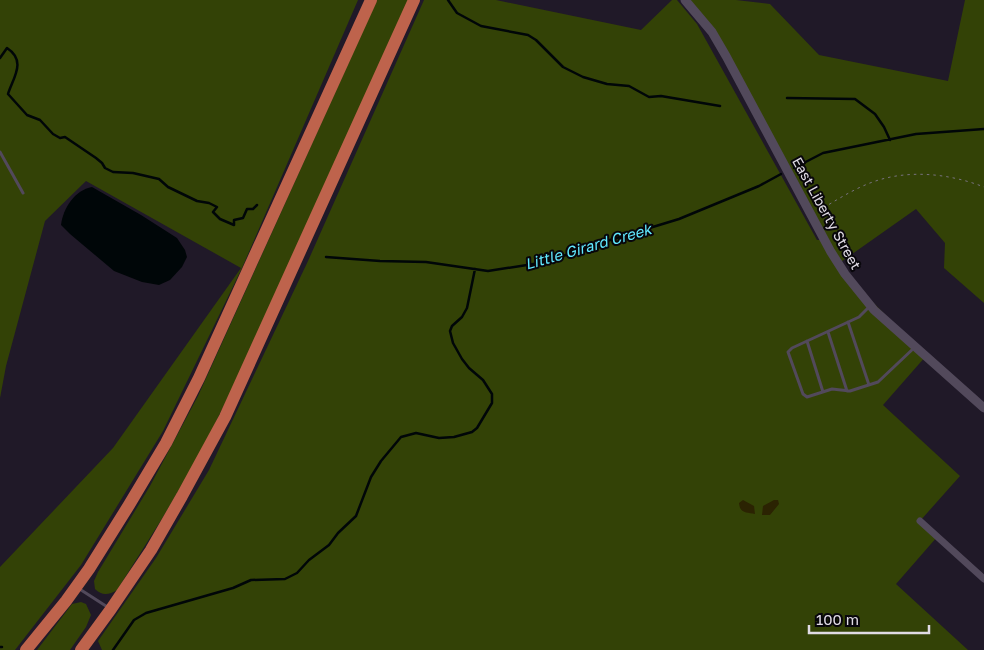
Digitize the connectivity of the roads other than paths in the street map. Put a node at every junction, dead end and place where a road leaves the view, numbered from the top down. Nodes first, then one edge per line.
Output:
1 (372, 0) edge
2 (414, 0) edge
3 (686, 0) edge
4 (0, 152) edge
5 (23, 193) dead end
6 (870, 306) junction
7 (848, 322) junction
8 (828, 332) junction
9 (807, 341) junction
10 (916, 347) junction
11 (869, 385) junction
12 (847, 391) junction
13 (823, 392) junction
14 (984, 408) edge
15 (920, 521) dead end
16 (984, 579) edge
17 (76, 587) junction
18 (111, 609) junction
19 (26, 650) edge
20 (81, 650) edge

1 - 17 highway
2 - 18 highway
3 - 6 street, East Liberty Street
4 - 5 lane
6 - 7 lane
6 - 10 street, East Liberty Street
7 - 8 lane
7 - 11 lane
8 - 9 lane
8 - 12 lane
9 - 13 lane
9 - 13 lane
10 - 11 lane
10 - 14 street, East Liberty Street
11 - 12 lane
12 - 13 lane
15 - 16 street
17 - 18 lane
17 - 19 highway
18 - 20 highway

